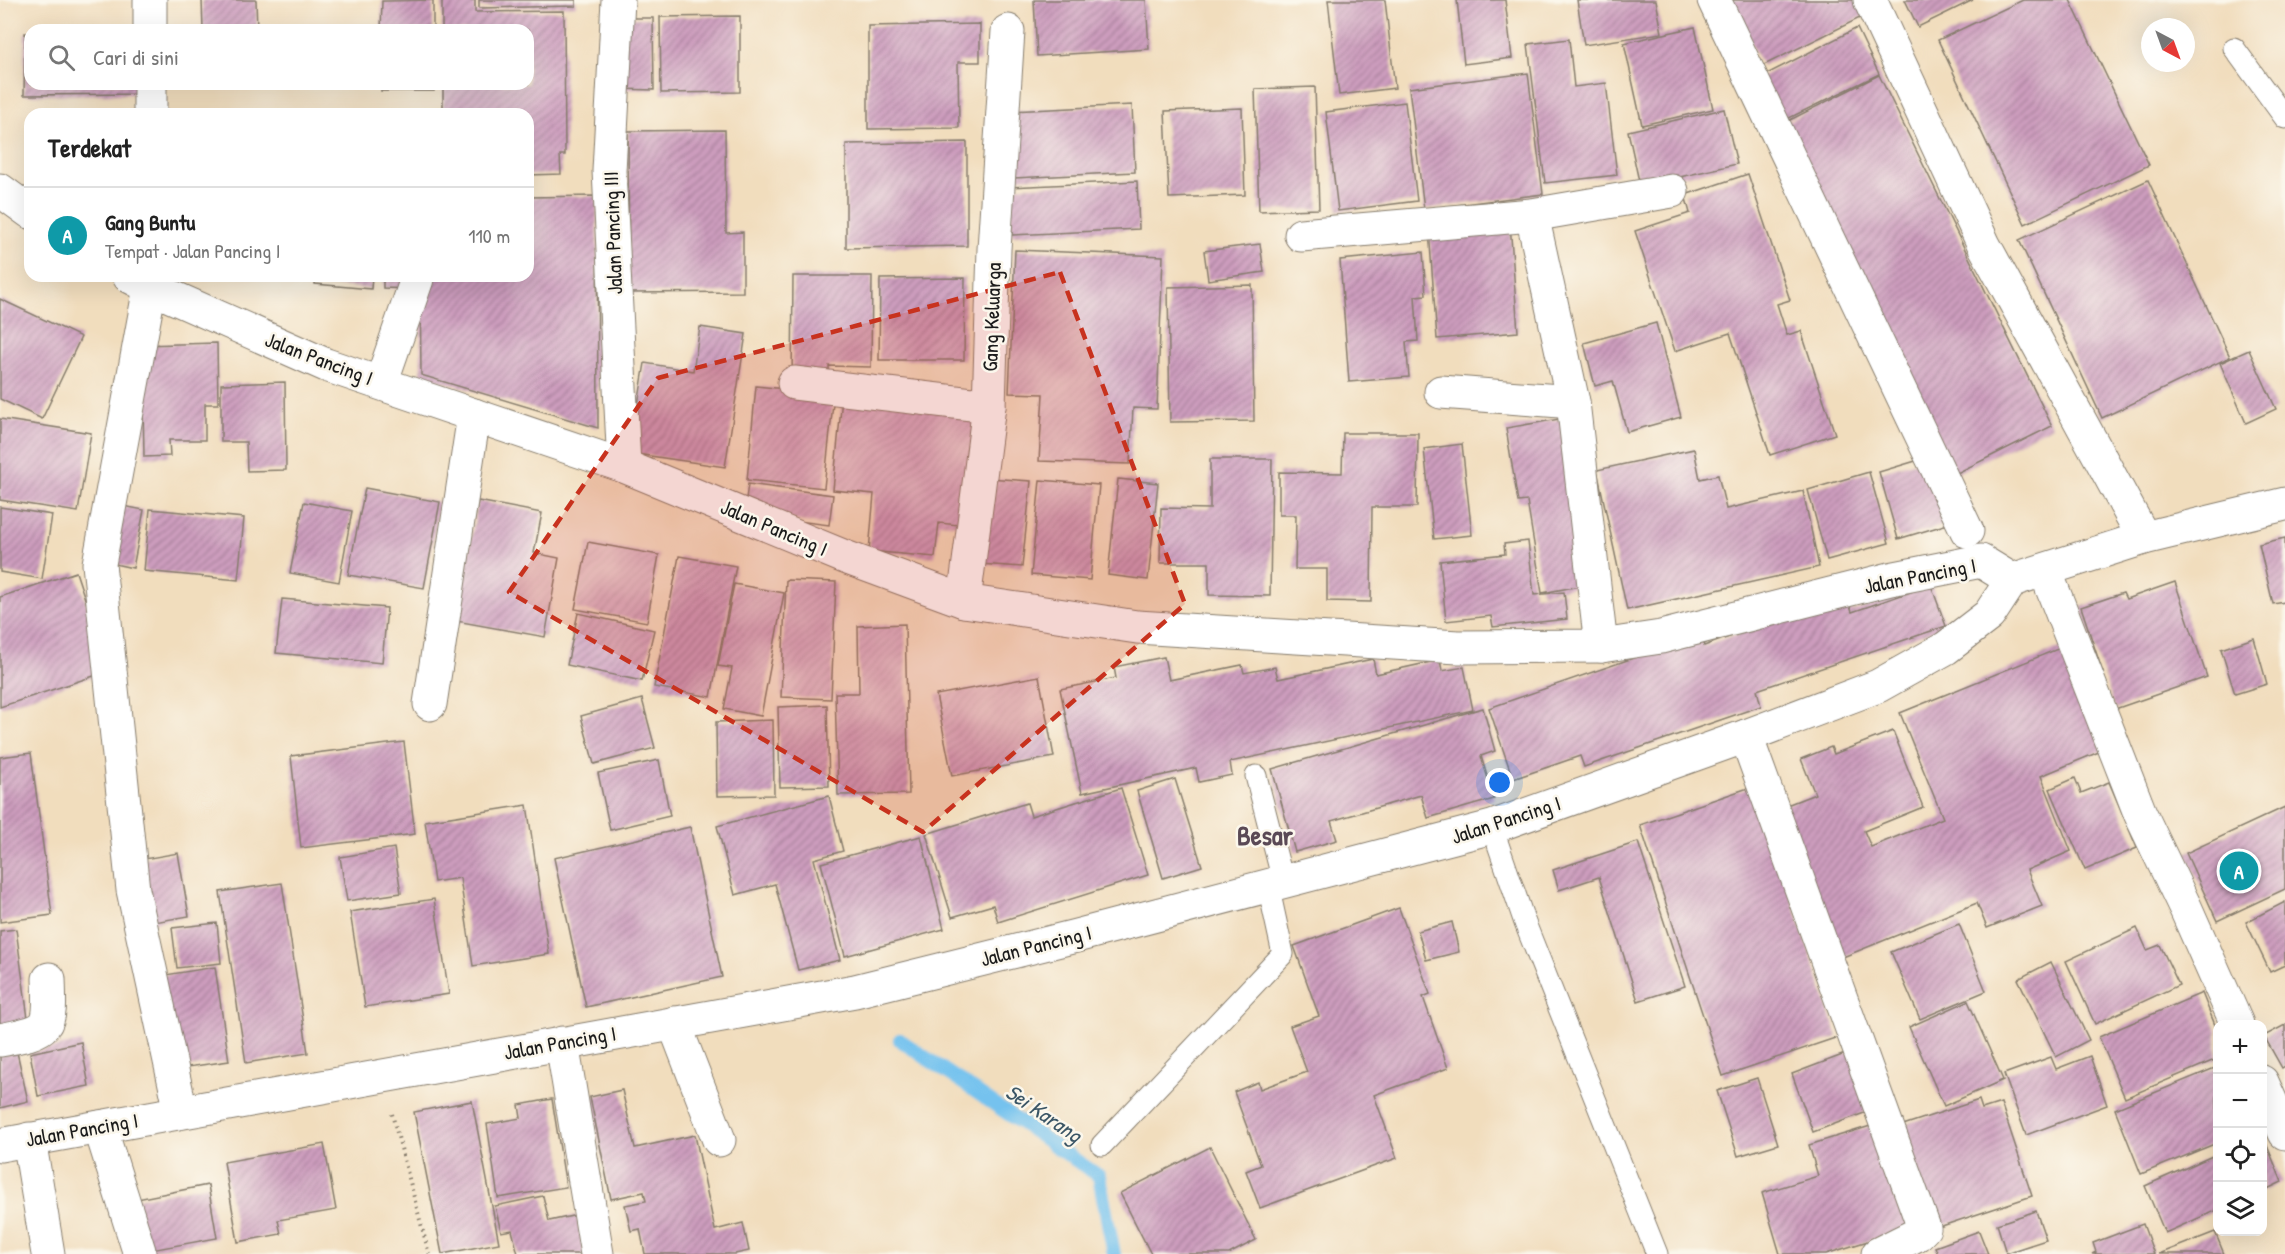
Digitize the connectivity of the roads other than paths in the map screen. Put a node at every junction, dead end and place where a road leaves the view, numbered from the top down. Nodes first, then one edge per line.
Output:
1 (150, 0) edge
2 (618, 0) edge
3 (1714, 0) edge
4 (1870, 0) edge
5 (150, 24) edge
6 (1008, 31) dead end
7 (2234, 48) dead end
8 (150, 90) edge
9 (150, 108) edge
10 (2285, 118) edge
11 (0, 190) edge
12 (1672, 191) dead end
13 (24, 208) edge
14 (1532, 215) junction
15 (1301, 235) dead end
16 (143, 282) edge
17 (147, 282) edge
18 (416, 282) edge
19 (381, 383) junction
20 (794, 383) dead end
21 (1441, 392) dead end
22 (1573, 402) junction
23 (989, 406) junction
24 (474, 416) junction
25 (638, 472) junction
26 (2285, 504) edge
27 (1967, 531) dead end
28 (2144, 538) junction
29 (2045, 570) junction
30 (2012, 580) junction
31 (964, 601) junction
32 (1601, 646) junction
33 (430, 704) dead end
34 (1746, 736) junction
35 (1256, 776) dead end
36 (1492, 827) junction
37 (1276, 883) junction
38 (48, 979) dead end
39 (2235, 1020) edge
40 (674, 1023) junction
41 (0, 1040) edge
42 (562, 1043) junction
43 (2267, 1093) edge
44 (181, 1112) junction
45 (100, 1127) junction
46 (2285, 1133) edge
47 (719, 1140) dead end
48 (15, 1142) edge
49 (1102, 1145) dead end
50 (139, 1251) dead end
51 (48, 1254) edge
52 (597, 1254) edge
53 (1657, 1254) edge
54 (1878, 1254) edge

1 - 5 street
2 - 25 street, Jalan Pancing III
3 - 27 street
4 - 28 street
6 - 23 street, Gang Keluarga
7 - 10 lane
8 - 9 street
11 - 13 street
12 - 14 street
14 - 15 street
14 - 22 street
16 - 44 street
17 - 19 street, Jalan Pancing I
18 - 19 street
19 - 24 street, Jalan Pancing I
20 - 23 street
21 - 22 street
22 - 32 street
23 - 31 street, Gang Keluarga
24 - 25 street, Jalan Pancing I
24 - 33 street
25 - 31 street, Jalan Pancing I
26 - 28 street
28 - 29 street
29 - 30 street
29 - 39 street
30 - 32 street, Jalan Pancing I
30 - 34 street, Jalan Pancing I
31 - 32 street, Jalan Pancing I
34 - 36 street, Jalan Pancing I
34 - 54 street
35 - 37 lane
36 - 37 street, Jalan Pancing I
36 - 53 lane
37 - 40 street, Jalan Pancing I
37 - 49 lane
38 - 41 street
40 - 42 street, Jalan Pancing I
40 - 47 street
42 - 44 street, Jalan Pancing I
42 - 52 street
43 - 46 street
44 - 45 street, Jalan Pancing I
45 - 48 street, Jalan Pancing I
45 - 50 street
48 - 51 street

